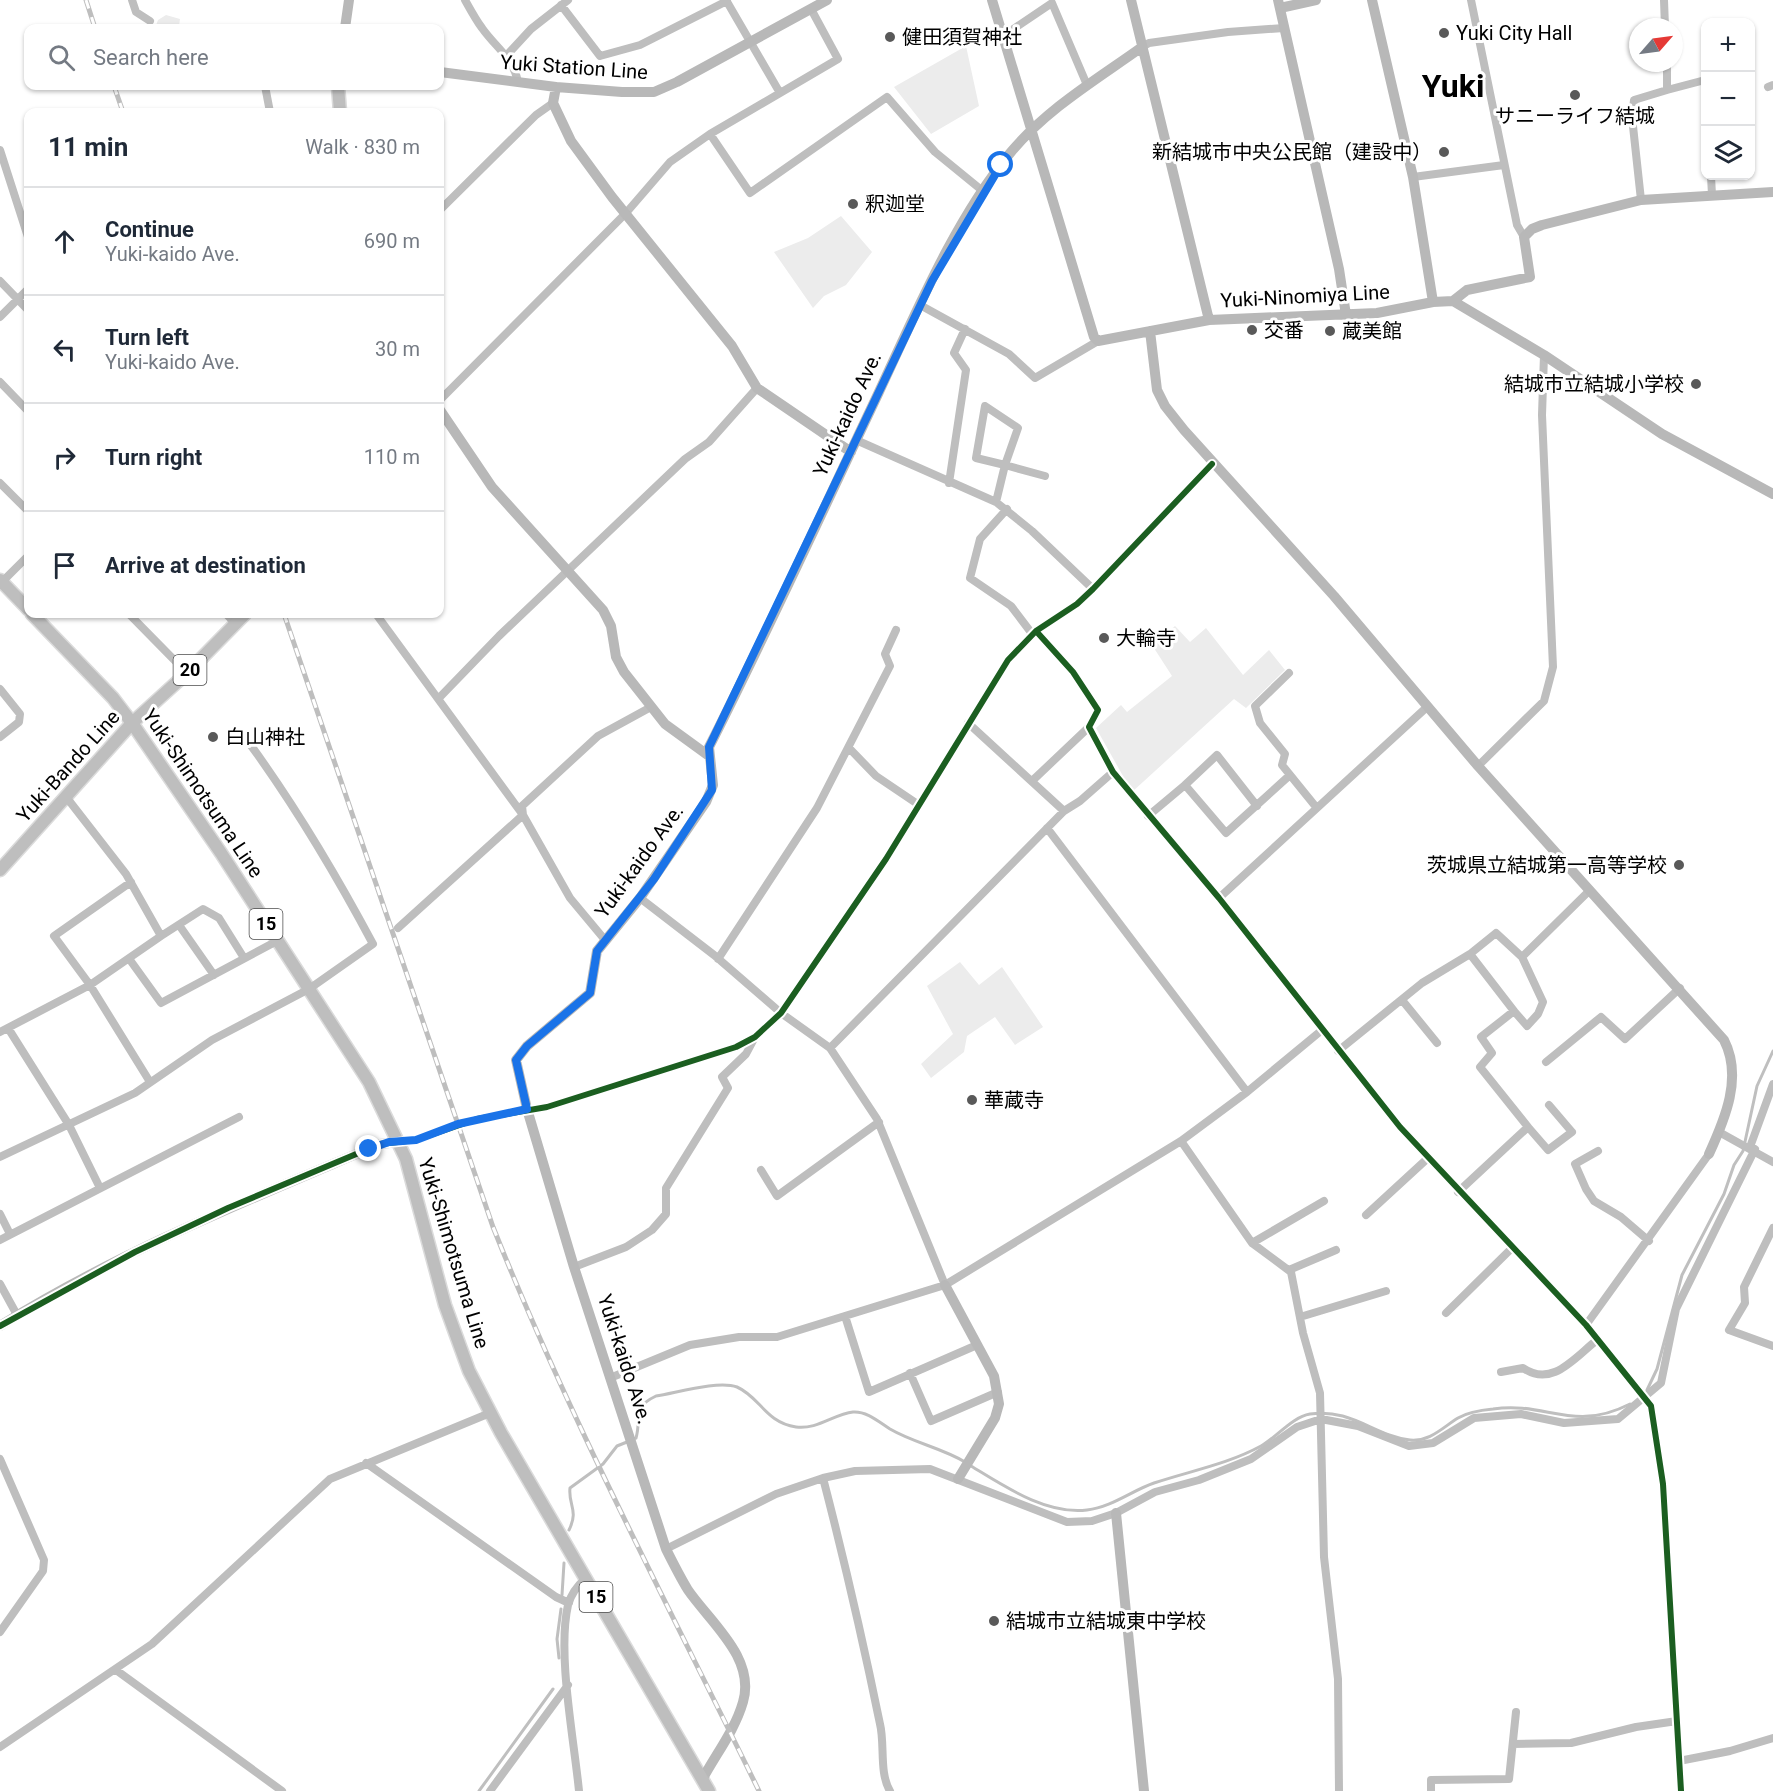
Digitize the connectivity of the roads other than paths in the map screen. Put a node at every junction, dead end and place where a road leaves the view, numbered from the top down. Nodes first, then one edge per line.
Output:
1 (132, 0) edge
2 (349, 0) edge
3 (465, 0) edge
4 (827, 0) edge
5 (992, 0) edge
6 (1131, 0) edge
7 (1316, 0) edge
8 (1372, 0) edge
9 (1471, 0) edge
10 (1664, 0) edge
11 (727, 1) edge
12 (564, 3) edge
13 (1279, 4) edge
14 (811, 9) junction
15 (1665, 18) edge
16 (150, 21) dead end
17 (346, 24) edge
18 (1284, 28) junction
19 (1003, 36) junction
20 (751, 42) junction
21 (1142, 47) junction
22 (507, 55) junction
23 (1667, 72) edge
24 (444, 73) edge
25 (1701, 81) edge
26 (518, 82) junction
27 (1087, 85) junction
28 (556, 87) junction
29 (266, 90) edge
30 (338, 90) edge
31 (1667, 90) junction
32 (780, 93) junction
33 (554, 103) junction
34 (269, 108) edge
35 (340, 108) edge
36 (1031, 130) junction
37 (710, 134) junction
38 (0, 151) edge
39 (1504, 165) junction
40 (1413, 177) junction
41 (1711, 180) edge
42 (984, 192) junction
43 (1773, 192) edge
44 (1712, 195) junction
45 (1641, 201) junction
46 (444, 206) edge
47 (626, 213) junction
48 (24, 225) edge
49 (1524, 237) junction
50 (0, 281) edge
51 (24, 293) edge
52 (18, 299) junction
53 (1453, 301) junction
54 (1433, 302) junction
55 (920, 305) junction
56 (24, 306) edge
57 (1346, 315) junction
58 (0, 317) edge
59 (1209, 320) junction
60 (965, 329) junction
61 (1150, 331) junction
62 (1098, 340) junction
63 (1544, 354) junction
64 (0, 382) edge
65 (757, 388) junction
66 (444, 396) edge
67 (24, 407) edge
68 (444, 416) edge
69 (856, 440) junction
70 (851, 452) junction
71 (1212, 464) junction
72 (1005, 465) junction
73 (1045, 476) dead end
74 (0, 483) edge
75 (949, 483) junction
76 (1773, 494) edge
77 (996, 502) junction
78 (24, 508) edge
79 (1007, 509) junction
80 (24, 560) edge
81 (570, 571) junction
82 (1, 581) edge
83 (1093, 589) junction
84 (24, 605) edge
85 (36, 618) edge
86 (133, 618) edge
87 (230, 618) edge
88 (241, 618) edge
89 (379, 618) edge
90 (236, 624) junction
91 (896, 630) dead end
92 (1035, 633) junction
93 (187, 673) junction
94 (1289, 673) dead end
95 (0, 688) edge
96 (439, 698) junction
97 (1427, 706) junction
98 (651, 707) junction
99 (132, 723) junction
100 (968, 723) junction
101 (1089, 727) junction
102 (244, 736) dead end
103 (0, 738) edge
104 (849, 748) junction
105 (709, 756) junction
106 (1478, 766) junction
107 (1113, 772) junction
108 (1290, 775) junction
109 (1032, 781) junction
110 (1185, 785) junction
111 (67, 798) junction
112 (919, 805) junction
113 (1257, 806) junction
114 (1316, 807) junction
115 (1064, 811) junction
116 (523, 815) junction
117 (1148, 816) junction
118 (1047, 828) junction
119 (1, 869) edge
120 (131, 882) junction
121 (1590, 890) junction
122 (640, 898) junction
123 (1219, 898) junction
124 (179, 925) junction
125 (398, 928) dead end
126 (161, 936) junction
127 (605, 940) junction
128 (277, 941) junction
129 (1470, 954) junction
130 (1521, 957) junction
131 (244, 958) junction
132 (718, 959) junction
133 (130, 960) junction
134 (214, 975) junction
135 (90, 985) junction
136 (1680, 988) junction
137 (309, 989) junction
138 (1402, 1000) junction
139 (1514, 1011) junction
140 (781, 1012) junction
141 (4, 1030) edge
142 (1322, 1030) junction
143 (755, 1037) junction
144 (1437, 1043) dead end
145 (830, 1048) junction
146 (1338, 1051) junction
147 (1546, 1062) dead end
148 (150, 1082) junction
149 (1773, 1084) edge
150 (1248, 1092) junction
151 (1549, 1105) dead end
152 (527, 1109) junction
153 (239, 1117) dead end
154 (879, 1122) junction
155 (69, 1125) junction
156 (1528, 1128) junction
157 (1719, 1132) junction
158 (1181, 1141) junction
159 (399, 1142) junction
160 (1752, 1148) junction
161 (1598, 1151) dead end
162 (1709, 1154) joint
163 (0, 1157) edge
164 (1428, 1158) junction
165 (1773, 1162) edge
166 (761, 1170) dead end
167 (100, 1188) junction
168 (1458, 1192) junction
169 (1324, 1200) dead end
170 (0, 1214) edge
171 (1366, 1215) dead end
172 (1773, 1228) edge
173 (10, 1234) junction
174 (0, 1240) edge
175 (1649, 1241) junction
176 (1252, 1243) junction
177 (1512, 1248) junction
178 (1336, 1250) dead end
179 (574, 1267) junction
180 (1288, 1270) junction
181 (0, 1284) edge
182 (945, 1285) junction
183 (1386, 1291) dead end
184 (1446, 1313) dead end
185 (17, 1315) junction
186 (845, 1316) junction
187 (1300, 1317) junction
188 (0, 1326) edge
189 (1586, 1326) junction
190 (1597, 1340) junction
191 (977, 1345) junction
192 (1773, 1346) edge
193 (1500, 1372) dead end
194 (910, 1373) junction
195 (610, 1378) junction
196 (998, 1392) junction
197 (1645, 1396) junction
198 (490, 1413) junction
199 (1321, 1419) junction
200 (0, 1459) edge
201 (366, 1463) junction
202 (823, 1478) junction
203 (958, 1479) junction
204 (1116, 1513) junction
205 (666, 1549) junction
206 (585, 1579) junction
207 (568, 1603) junction
208 (0, 1632) edge
209 (116, 1670) junction
210 (568, 1685) junction
211 (1516, 1712) dead end
212 (1677, 1721) junction
213 (1773, 1738) edge
214 (1513, 1744) junction
215 (0, 1747) edge
216 (1679, 1761) junction
217 (705, 1785) edge
218 (282, 1791) edge
219 (490, 1791) edge
220 (579, 1791) edge
221 (890, 1791) edge
222 (1144, 1791) edge
223 (1339, 1791) edge
224 (1431, 1791) edge
225 (1682, 1791) edge

1 - 16 street
2 - 17 street
3 - 22 street
4 - 14 street, Yuki Station Line
5 - 19 street
6 - 21 street
7 - 13 street
8 - 40 street
9 - 39 street
10 - 15 street
11 - 12 street
11 - 20 street
12 - 22 street
13 - 18 street
14 - 20 street, Yuki Station Line
14 - 32 street
18 - 21 street
18 - 57 street
19 - 27 street
19 - 36 street
20 - 28 street, Yuki Station Line
20 - 32 street
21 - 27 street, Yuki-kaido Ave.
21 - 59 street, Yuki-Ninomiya Line
22 - 26 street
23 - 31 street
24 - 26 street, Yuki Station Line
25 - 31 street
26 - 28 street, Yuki Station Line
27 - 36 street, Yuki-kaido Ave.
28 - 33 street
29 - 34 street
30 - 35 main road
31 - 45 street
32 - 37 street
33 - 46 street
33 - 47 street
36 - 42 street, Yuki-kaido Ave.
36 - 62 street
37 - 42 street
37 - 47 street
38 - 48 street
39 - 40 street
39 - 49 street
40 - 54 street
41 - 44 street
42 - 55 street, Yuki-kaido Ave.
43 - 44 street
44 - 45 street
45 - 49 street
47 - 65 street
47 - 66 street
49 - 53 street
50 - 52 street
51 - 52 street
52 - 56 street
52 - 58 street
53 - 54 street, Yuki-Ninomiya Line
53 - 63 street
54 - 57 street, Yuki-Ninomiya Line
55 - 60 street
55 - 69 street, Yuki-kaido Ave.
57 - 59 street, Yuki-Ninomiya Line
59 - 61 street
60 - 62 street
60 - 75 street
61 - 62 street
61 - 71 street
63 - 76 street
63 - 106 street
64 - 67 street
65 - 70 street
65 - 81 street
68 - 81 street
69 - 70 street, Yuki-kaido Ave.
69 - 75 street
70 - 105 street, Yuki-kaido Ave.
71 - 83 street
71 - 97 street
72 - 72 street
72 - 73 street
72 - 77 street
74 - 78 street
75 - 77 street
77 - 79 street
79 - 83 street
79 - 92 street
80 - 82 street
81 - 96 street
81 - 98 street
82 - 84 main road
83 - 92 street
85 - 99 main road, Yuki-Shimotsuma Line / 15
86 - 93 street
87 - 90 street
88 - 90 main road, Yuki-Bando Line / 20
89 - 96 street
90 - 93 main road, Yuki-Bando Line / 20
91 - 104 street
92 - 100 street
92 - 101 street
93 - 99 main road, Yuki-Bando Line / 20
94 - 108 street
95 - 103 street
96 - 116 street
97 - 106 street
97 - 114 street
98 - 105 street
98 - 116 street
99 - 111 main road, Yuki-Bando Line / 20
99 - 128 main road, Yuki-Shimotsuma Line / 15
100 - 109 street
100 - 112 street
101 - 107 street
101 - 109 street
102 - 137 street
104 - 112 street
104 - 132 street
105 - 122 street, Yuki-kaido Ave.
106 - 121 street
107 - 115 street
107 - 117 street
108 - 113 street
108 - 114 street
109 - 115 street
110 - 113 street
110 - 113 street
110 - 117 street
111 - 119 main road, Yuki-Bando Line / 20
111 - 120 street
112 - 140 street
114 - 123 street
115 - 118 street
116 - 125 street
116 - 127 street
117 - 123 street
118 - 145 street
118 - 150 street
120 - 126 street
120 - 135 street
121 - 130 street
121 - 136 street
122 - 127 street, Yuki-kaido Ave.
122 - 132 street
123 - 142 street
124 - 126 street
124 - 131 street
124 - 134 street
126 - 133 street
127 - 152 street, Yuki-kaido Ave.
128 - 131 street
128 - 137 main road, Yuki-Shimotsuma Line / 15
129 - 130 street
129 - 138 street
129 - 139 street
130 - 139 street
131 - 134 street
132 - 140 street
133 - 134 street
133 - 135 street
135 - 141 street
135 - 148 street
136 - 147 street
136 - 157 street
137 - 148 street
137 - 159 main road, Yuki-Shimotsuma Line / 15
138 - 144 street
138 - 146 street
139 - 156 street
140 - 143 street
140 - 145 street
141 - 155 street
142 - 146 street
142 - 150 street
143 - 152 street
143 - 179 street
145 - 154 street
146 - 164 street
148 - 155 street
149 - 160 street
150 - 158 street
151 - 156 street
152 - 159 street
152 - 179 street, Yuki-kaido Ave.
153 - 167 street
154 - 166 street
154 - 182 street
155 - 163 street
155 - 167 street
156 - 168 street
157 - 160 street
157 - 162 street
158 - 176 street
158 - 182 street
159 - 185 street
159 - 198 main road, Yuki-Shimotsuma Line / 15
160 - 165 street
160 - 197 street
161 - 175 street
162 - 175 street
164 - 168 street
164 - 171 street
167 - 173 street
168 - 177 street
169 - 176 street
170 - 173 street
172 - 192 street
173 - 174 street
175 - 189 street
176 - 180 street
177 - 184 street
177 - 189 street
178 - 180 street
179 - 195 street, Yuki-kaido Ave.
180 - 187 street
181 - 185 street
182 - 186 street
182 - 191 street
183 - 187 street
185 - 188 street
186 - 194 street
186 - 195 street
187 - 199 street
189 - 190 street
190 - 193 street
190 - 197 street
191 - 194 street
191 - 196 street
194 - 196 street
195 - 205 street, Yuki-kaido Ave.
196 - 203 street
197 - 199 street
197 - 212 street
198 - 201 street
198 - 206 main road, Yuki-Shimotsuma Line / 15
199 - 204 street
199 - 223 street
200 - 208 street
201 - 207 street
201 - 209 street
202 - 203 street
202 - 205 street
202 - 221 street
203 - 204 street
204 - 222 street
205 - 217 street, Yuki-kaido Ave.
206 - 207 street
206 - 217 main road, Yuki-Shimotsuma Line / 15
207 - 210 street
209 - 215 street
209 - 218 street
210 - 219 street
210 - 220 street
211 - 214 street
212 - 214 street
212 - 216 street
213 - 216 street
214 - 224 street
216 - 225 street

